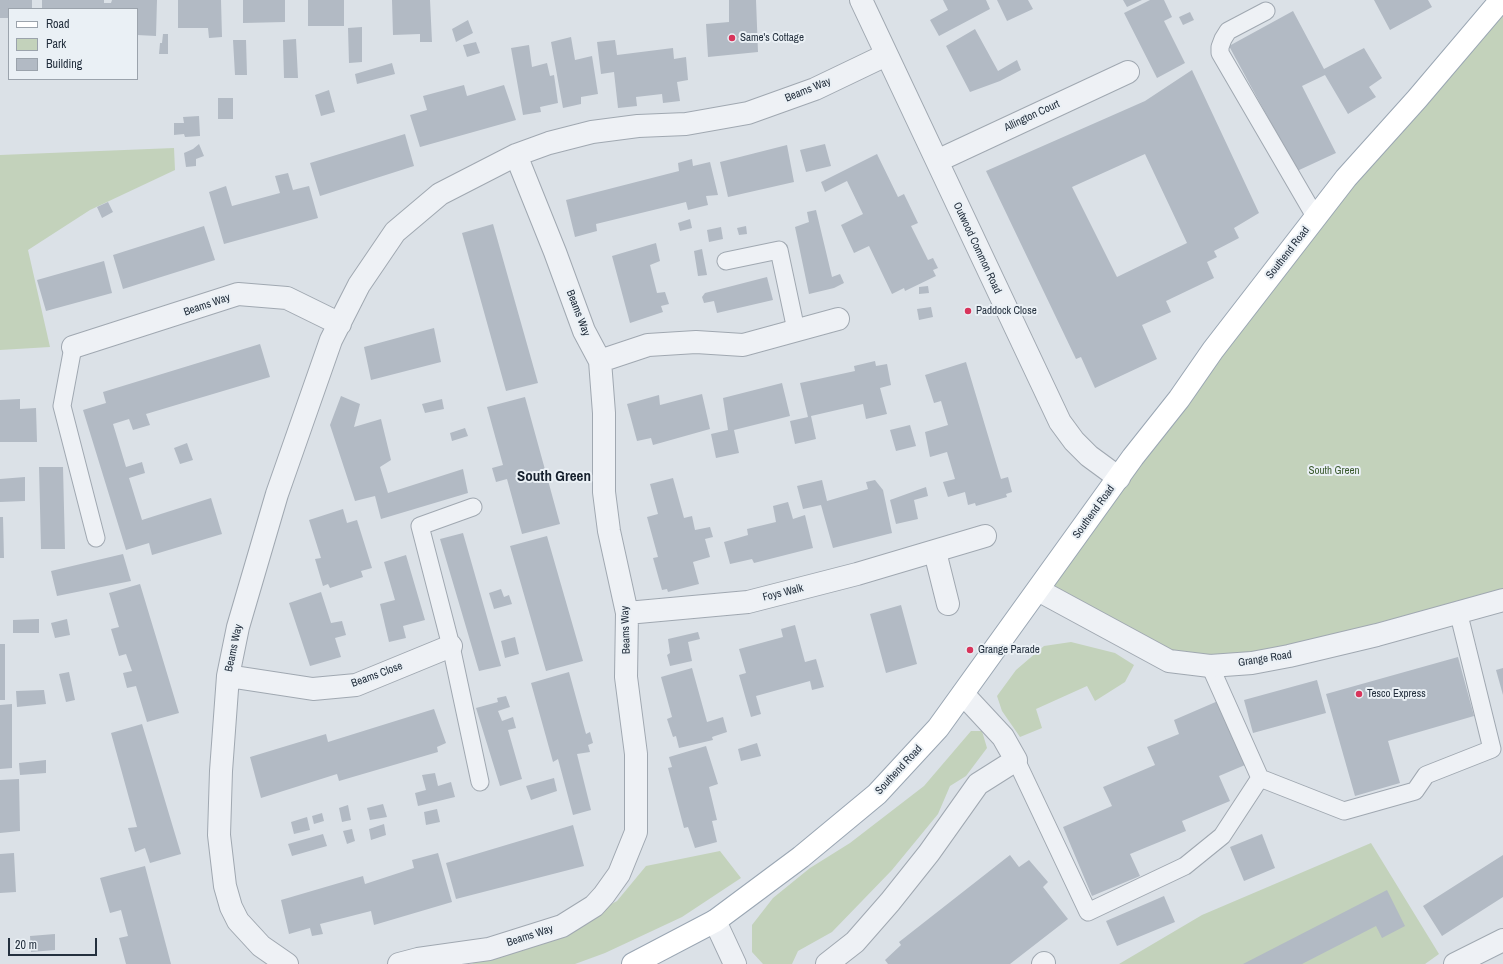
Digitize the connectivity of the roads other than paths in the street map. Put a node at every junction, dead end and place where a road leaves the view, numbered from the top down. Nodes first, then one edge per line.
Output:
1 (861, 0) edge
2 (1501, 0) edge
3 (1266, 11) dead end
4 (886, 55) junction
5 (1128, 72) dead end
6 (516, 155) junction
7 (937, 161) junction
8 (1316, 218) junction
9 (726, 261) dead end
10 (838, 319) dead end
11 (340, 324) junction
12 (796, 330) junction
13 (73, 347) joint
14 (600, 361) junction
15 (1119, 478) junction
16 (473, 507) dead end
17 (985, 536) dead end
18 (96, 538) dead end
19 (935, 552) junction
20 (1038, 590) junction
21 (1503, 600) edge
22 (948, 604) dead end
23 (1458, 611) junction
24 (627, 613) junction
25 (451, 646) junction
26 (1210, 666) junction
27 (228, 676) junction
28 (963, 694) junction
29 (1016, 760) junction
30 (1260, 778) junction
31 (480, 782) dead end
32 (715, 921) junction
33 (1503, 940) edge
34 (287, 964) edge
35 (399, 964) edge
36 (633, 964) edge
37 (735, 964) edge
38 (827, 964) edge
39 (1455, 964) edge

1 - 4 street, Outwood Common Road
2 - 8 main road, Southend Road
3 - 8 lane
4 - 6 street, Beams Way
4 - 7 street, Outwood Common Road
5 - 7 street, Allington Court
6 - 11 street, Beams Way
6 - 14 street, Beams Way
7 - 15 street, Outwood Common Road
8 - 15 main road, Southend Road
9 - 12 lane
10 - 12 street
11 - 13 street, Beams Way
11 - 27 street, Beams Way
12 - 14 street
13 - 18 lane
14 - 24 street, Beams Way
15 - 20 main road, Southend Road
16 - 25 lane
17 - 19 street, Foys Walk
19 - 22 street
19 - 24 street, Foys Walk
20 - 26 street, Grange Road
20 - 28 main road, Southend Road
21 - 23 street, Grange Road
23 - 26 street, Grange Road
23 - 30 lane
24 - 35 street, Beams Way
25 - 27 street, Beams Close
25 - 31 lane
26 - 30 lane
27 - 34 street, Beams Way
28 - 29 street
28 - 32 main road, Southend Road
29 - 30 lane
29 - 38 street
32 - 36 main road, Southend Road
32 - 37 street
33 - 39 street

